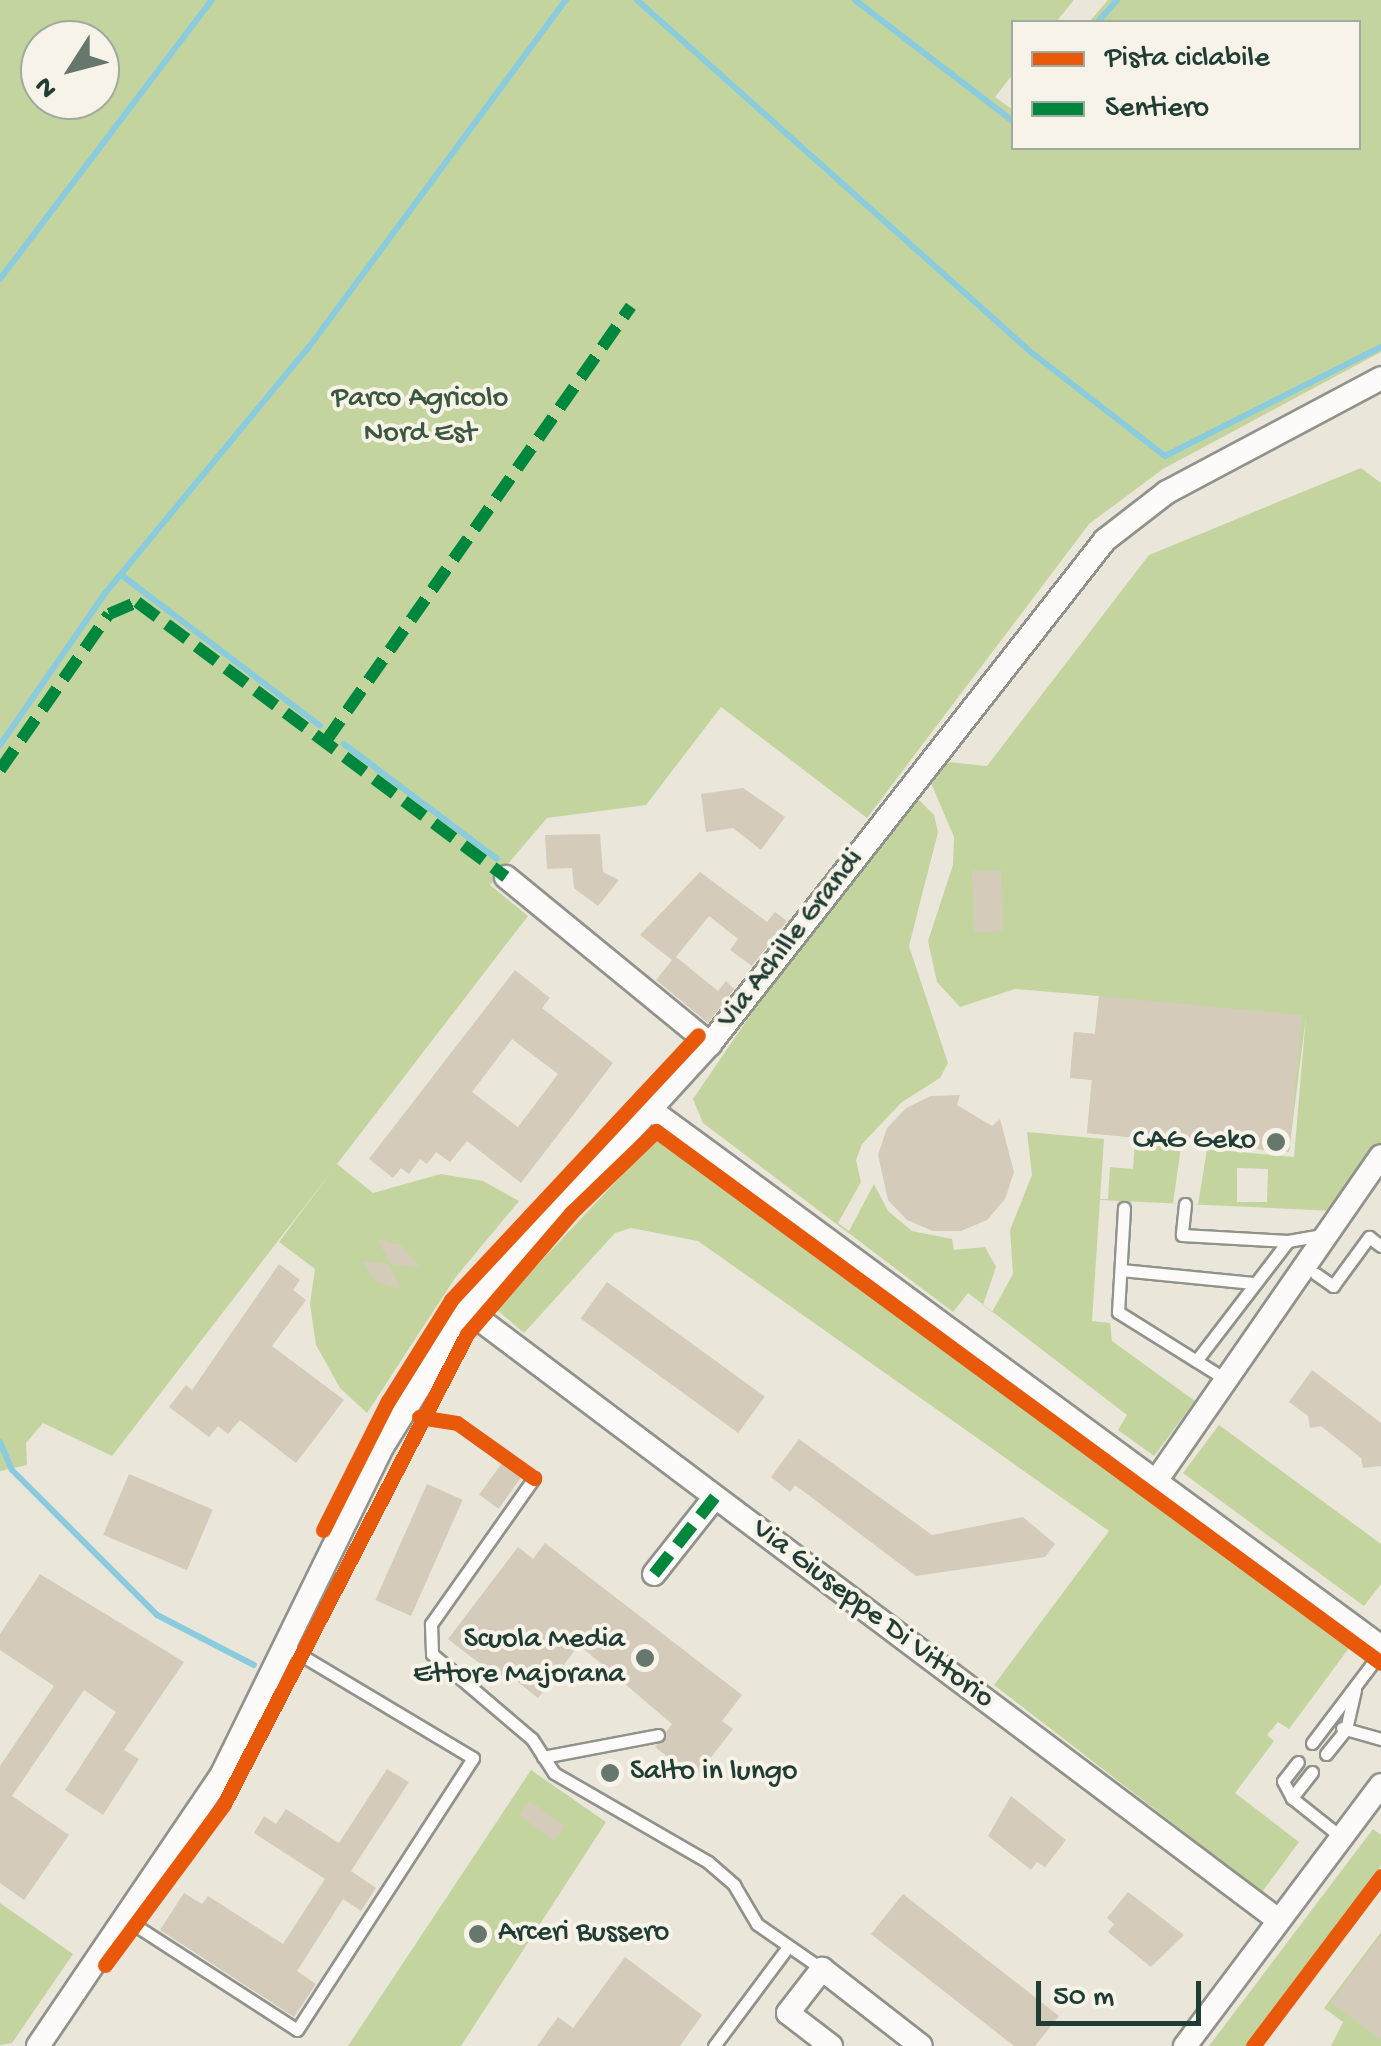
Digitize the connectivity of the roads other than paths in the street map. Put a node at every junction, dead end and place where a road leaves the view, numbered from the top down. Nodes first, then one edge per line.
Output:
1 (1381, 378) edge
2 (506, 877) dead end
3 (710, 1044) junction
4 (651, 1110) junction
5 (1381, 1156) edge
6 (1186, 1204) dead end
7 (1124, 1208) dead end
8 (1327, 1234) junction
9 (1288, 1241) junction
10 (1381, 1246) edge
11 (1121, 1270) junction
12 (1316, 1274) dead end
13 (1253, 1284) junction
14 (466, 1310) junction
15 (1196, 1361) junction
16 (1227, 1380) junction
17 (534, 1478) dead end
18 (1156, 1482) junction
19 (715, 1497) junction
20 (654, 1574) dead end
21 (288, 1648) junction
22 (1381, 1649) edge
23 (1356, 1686) junction
24 (1346, 1729) junction
25 (1321, 1731) junction
26 (658, 1735) dead end
27 (1381, 1739) edge
28 (1312, 1743) dead end
29 (1326, 1754) dead end
30 (543, 1756) junction
31 (1298, 1762) dead end
32 (1312, 1772) dead end
33 (1381, 1784) edge
34 (1292, 1798) junction
35 (1341, 1837) junction
36 (1277, 1919) junction
37 (126, 1920) junction
38 (787, 1948) junction
39 (822, 1969) junction
40 (38, 2046) edge
41 (714, 2046) edge
42 (831, 2046) edge
43 (921, 2046) edge
44 (1185, 2046) edge

1 - 3 street, Via Achille Grandi
2 - 3 street
3 - 4 street, Via Achille Grandi
4 - 14 street, Via Achille Grandi
4 - 18 street
5 - 8 street
6 - 9 lane
7 - 11 lane
8 - 9 lane
8 - 16 street
9 - 13 lane
10 - 12 lane
11 - 13 lane
11 - 15 lane
13 - 15 lane
14 - 19 street, Via Giuseppe Di Vittorio
14 - 21 street, Via Achille Grandi
15 - 16 lane
16 - 18 street
17 - 30 lane
18 - 22 street
19 - 20 street
19 - 36 street, Via Giuseppe Di Vittorio
21 - 37 street, Via Achille Grandi
21 - 37 lane
22 - 23 lane
23 - 24 lane
23 - 25 lane
24 - 25 lane
24 - 27 lane
24 - 29 lane
25 - 28 lane
26 - 30 lane
30 - 38 lane
31 - 34 lane
32 - 34 lane
33 - 35 street
34 - 35 lane
35 - 36 street
36 - 44 street
37 - 40 street, Via Achille Grandi
38 - 39 lane
38 - 41 lane
39 - 42 street
39 - 43 street

